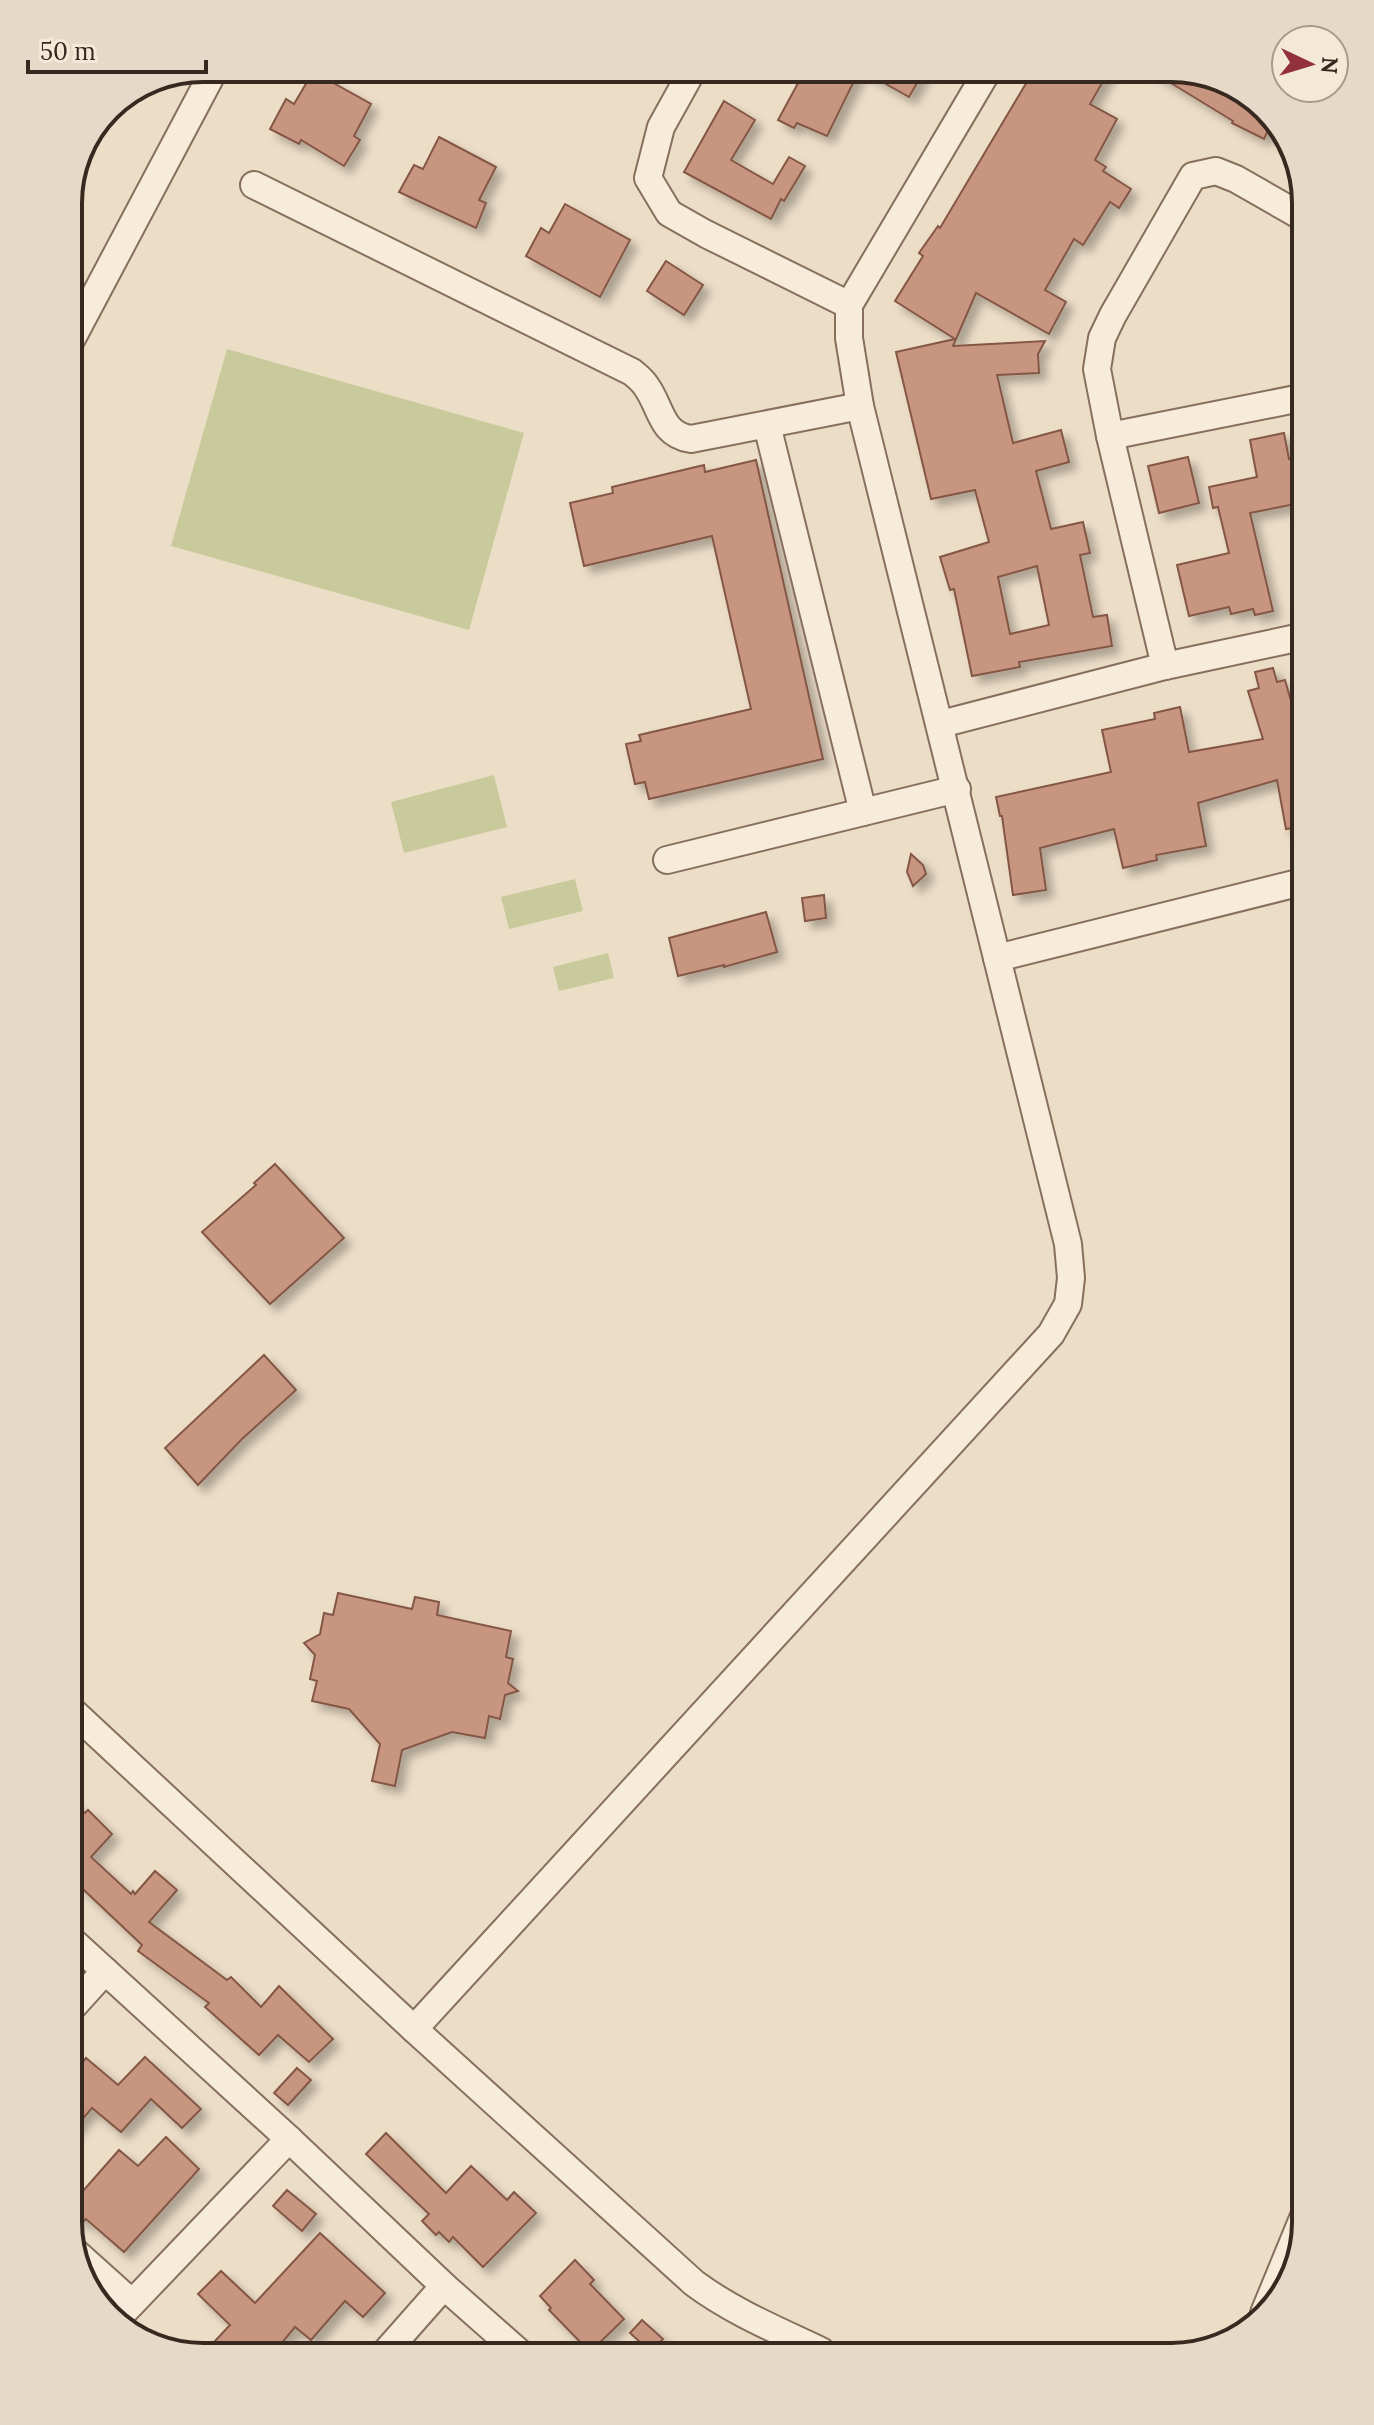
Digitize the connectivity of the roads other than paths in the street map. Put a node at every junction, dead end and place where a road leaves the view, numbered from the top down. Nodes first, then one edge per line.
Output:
1 (208, 82) edge
2 (686, 82) edge
3 (981, 82) edge
4 (254, 185) dead end
5 (1292, 211) edge
6 (849, 305) junction
7 (82, 320) edge
8 (1292, 400) edge
9 (860, 406) junction
10 (767, 425) junction
11 (1110, 436) junction
12 (1292, 639) edge
13 (1165, 666) junction
14 (941, 724) junction
15 (957, 789) junction
16 (863, 812) junction
17 (667, 860) dead end
18 (1292, 884) edge
19 (997, 958) junction
20 (82, 1720) edge
21 (82, 1950) edge
22 (105, 1971) junction
23 (82, 1996) edge
24 (414, 2029) junction
25 (289, 2139) junction
26 (96, 2278) edge
27 (444, 2286) junction
28 (124, 2312) edge
29 (394, 2343) edge
30 (509, 2343) edge
31 (804, 2343) edge

1 - 7 street
2 - 6 street
3 - 6 street
4 - 10 street
5 - 11 street
6 - 9 street
8 - 11 street
9 - 10 street
9 - 14 street
10 - 16 street
11 - 13 street
12 - 13 street
13 - 14 street
14 - 15 street
15 - 16 street
15 - 19 street
16 - 17 street
18 - 19 street
19 - 24 street
20 - 24 street
21 - 22 street
22 - 23 street
22 - 25 street
24 - 31 street
25 - 27 street
25 - 28 street
26 - 28 street
27 - 29 street
27 - 30 street

